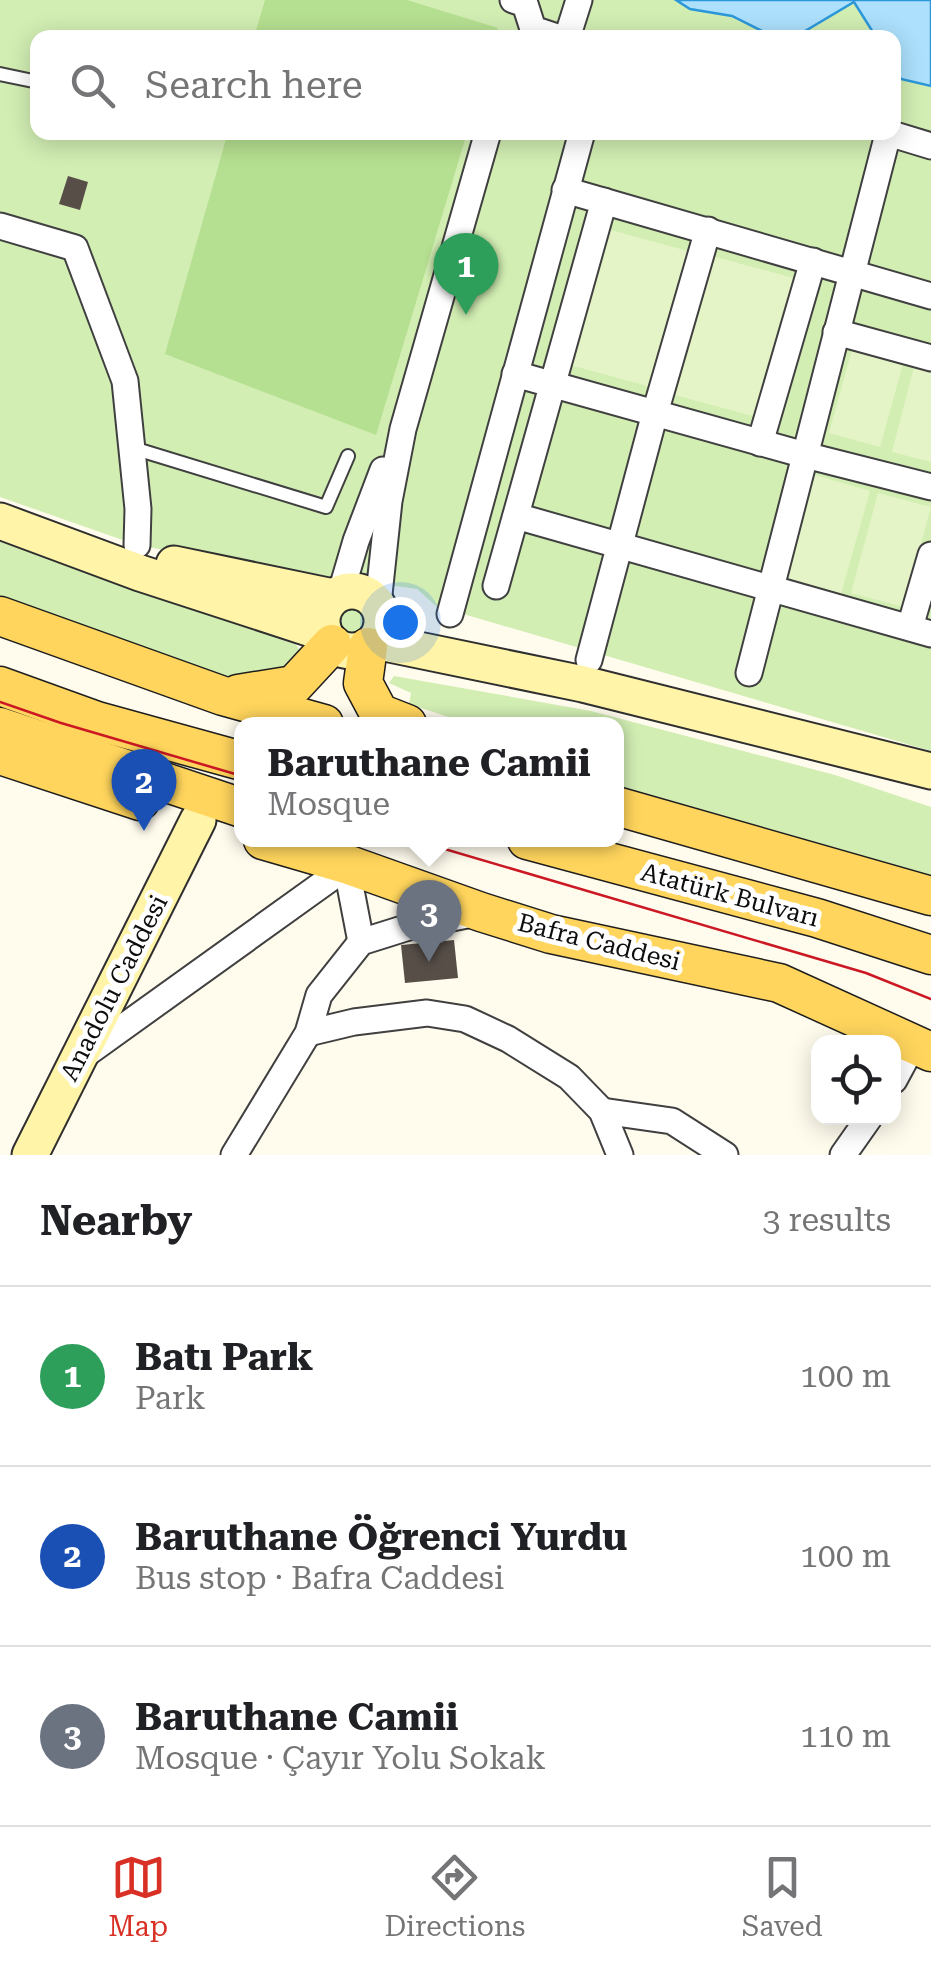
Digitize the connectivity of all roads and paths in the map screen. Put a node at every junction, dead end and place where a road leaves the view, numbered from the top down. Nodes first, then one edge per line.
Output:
1 (578, 0) edge
2 (522, 1) edge
3 (517, 30) edge
4 (536, 30) edge
5 (567, 30) edge
6 (0, 74) edge
7 (30, 80) edge
8 (901, 137) edge
9 (486, 140) edge
10 (580, 140) edge
11 (884, 140) edge
12 (931, 146) edge
13 (564, 190) junction
14 (604, 201) junction
15 (0, 226) edge
16 (708, 230) junction
17 (813, 261) junction
18 (852, 273) junction
19 (931, 296) edge
20 (836, 332) junction
21 (931, 358) edge
22 (515, 374) junction
23 (551, 383) junction
24 (655, 413) junction
25 (403, 430) junction
26 (760, 442) junction
27 (133, 448) junction
28 (805, 455) junction
29 (348, 456) dead end
30 (931, 487) edge
31 (516, 516) junction
32 (0, 521) edge
33 (36, 534) junction
34 (137, 545) dead end
35 (620, 546) junction
36 (931, 555) edge
37 (496, 586) dead end
38 (769, 586) junction
39 (337, 595) junction
40 (378, 604) junction
41 (450, 614) dead end
42 (0, 616) edge
43 (920, 630) edge
44 (350, 641) junction
45 (588, 660) dead end
46 (748, 673) dead end
47 (0, 686) edge
48 (223, 696) junction
49 (299, 717) edge
50 (389, 717) edge
51 (0, 727) edge
52 (0, 755) edge
53 (234, 759) edge
54 (931, 771) edge
55 (234, 805) edge
56 (624, 808) edge
57 (198, 820) junction
58 (234, 831) edge
59 (310, 847) edge
60 (553, 847) edge
61 (343, 852) edge
62 (931, 896) edge
63 (481, 912) junction
64 (361, 942) junction
65 (931, 955) edge
66 (308, 1034) junction
67 (925, 1043) edge
68 (79, 1059) junction
69 (901, 1072) edge
70 (602, 1111) junction
71 (864, 1125) edge
72 (30, 1155) edge
73 (234, 1155) edge
74 (620, 1155) edge
75 (725, 1155) edge
76 (844, 1155) edge

1 - 5 street
2 - 3 street
2 - 4 street
6 - 7 lane
8 - 12 street
9 - 25 street
10 - 13 street
11 - 18 street
13 - 14 street
13 - 22 street
14 - 16 street
14 - 23 street
15 - 27 street
16 - 17 street
16 - 24 street
17 - 18 street
17 - 26 street
18 - 19 street
18 - 20 street
20 - 21 street
20 - 28 street
22 - 23 street
22 - 41 street
23 - 24 street
23 - 31 street
24 - 26 street
24 - 35 street
25 - 39 street
25 - 40 street
26 - 28 street
27 - 29 lane
27 - 34 street
28 - 30 street
28 - 38 street
31 - 35 street
31 - 37 street
32 - 33 main road
33 - 39 main road
33 - 44 main road
35 - 38 street
35 - 45 street
36 - 43 street
38 - 43 street
38 - 46 street
39 - 40 main road
39 - 44 main road
40 - 44 main road
42 - 48 main road
44 - 48 main road
44 - 50 main road
44 - 54 main road
47 - 53 main road
48 - 49 main road
51 - 55 main road
52 - 57 main road
56 - 62 main road
57 - 58 main road
57 - 68 main road, Anadolu Caddesi
59 - 61 main road, Bafra Caddesi
60 - 65 main road, Atatürk Bulvarı
61 - 63 main road, Bafra Caddesi
61 - 64 street
61 - 67 main road, Bafra Caddesi
61 - 68 street
63 - 64 street
63 - 67 main road, Bafra Caddesi
64 - 66 street
66 - 70 street
66 - 73 street
67 - 69 street
68 - 72 main road, Anadolu Caddesi
70 - 74 street
70 - 75 street
71 - 76 street

